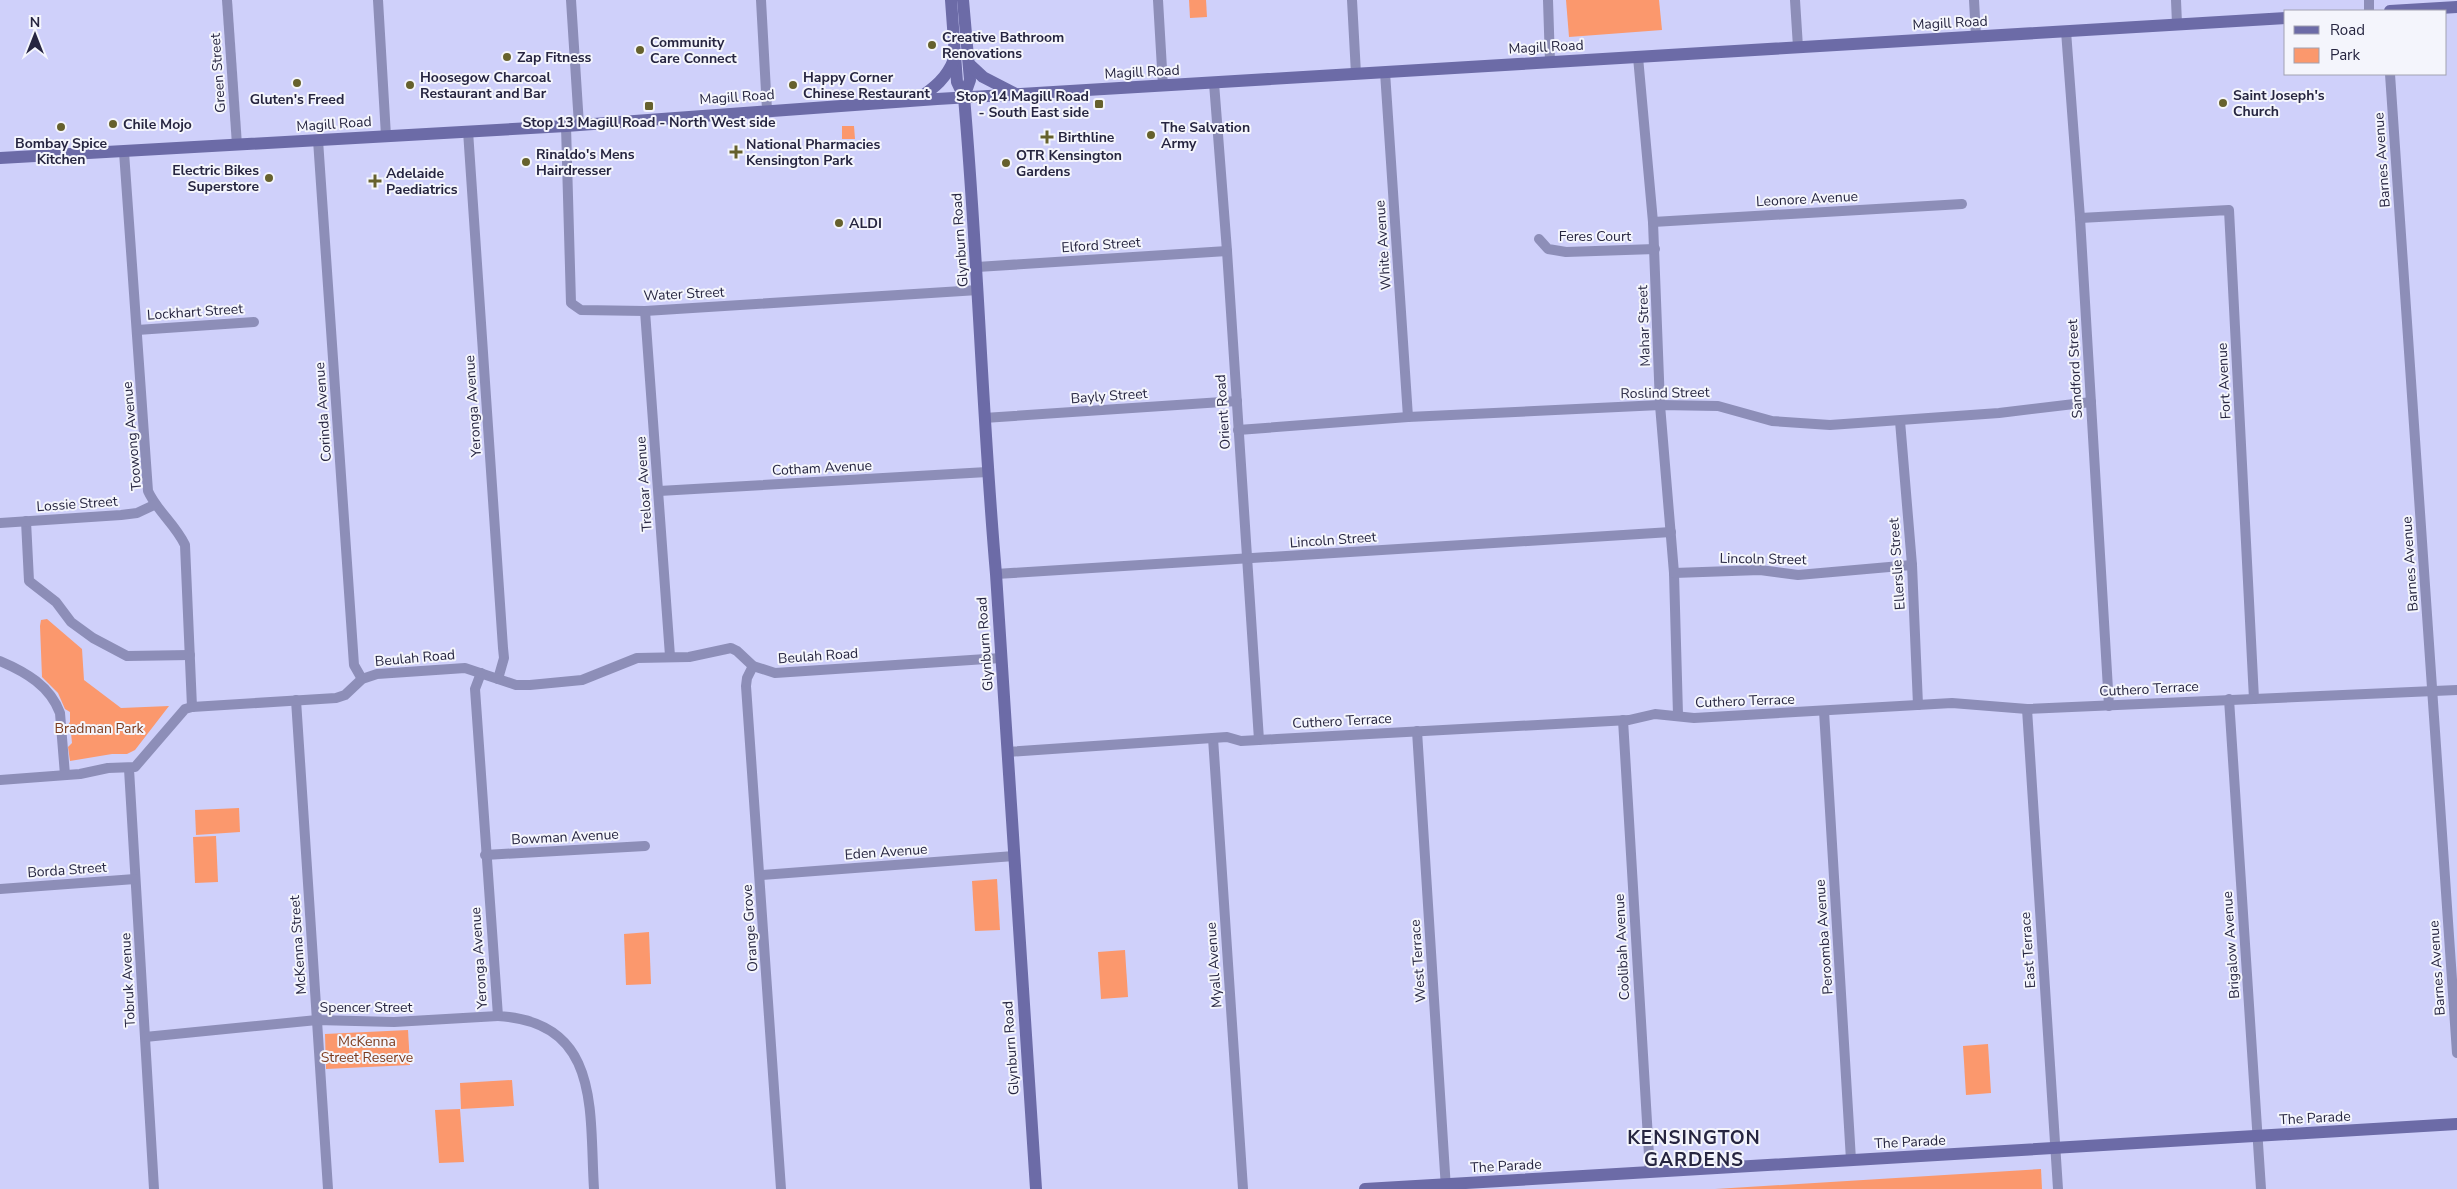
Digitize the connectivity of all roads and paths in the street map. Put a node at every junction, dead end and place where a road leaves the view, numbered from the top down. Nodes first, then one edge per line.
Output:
1 (227, 0) edge
2 (378, 0) edge
3 (571, 0) edge
4 (761, 0) edge
5 (951, 0) edge
6 (963, 0) edge
7 (1158, 0) edge
8 (1352, 0) edge
9 (1548, 0) edge
10 (1795, 0) edge
11 (1974, 0) edge
12 (2176, 0) edge
13 (2457, 7) edge
14 (2407, 10) edge
15 (2284, 18) edge
16 (2177, 24) junction
17 (2066, 31) junction
18 (1976, 36) junction
19 (1798, 47) junction
20 (955, 56) junction
21 (1638, 57) junction
22 (1550, 62) junction
23 (969, 64) junction
24 (1385, 72) junction
25 (1356, 74) junction
26 (2390, 75) edge
27 (1214, 83) junction
28 (1163, 86) junction
29 (1016, 94) junction
30 (964, 97) junction
31 (916, 100) junction
32 (768, 110) junction
33 (579, 125) junction
34 (566, 126) junction
35 (468, 131) junction
36 (386, 136) junction
37 (318, 140) junction
38 (236, 145) junction
39 (124, 152) junction
40 (0, 158) edge
41 (1962, 204) dead end
42 (2080, 218) junction
43 (1653, 222) junction
44 (1539, 239) dead end
45 (1654, 249) junction
46 (1227, 251) junction
47 (977, 267) junction
48 (978, 290) junction
49 (645, 311) junction
50 (254, 322) dead end
51 (137, 330) junction
52 (1236, 401) junction
53 (2091, 402) junction
54 (1660, 405) junction
55 (1408, 417) junction
56 (984, 418) junction
57 (1900, 422) junction
58 (1238, 430) junction
59 (987, 472) junction
60 (659, 491) junction
61 (154, 505) junction
62 (26, 521) junction
63 (0, 523) edge
64 (1671, 532) junction
65 (1248, 559) junction
66 (1912, 565) junction
67 (1674, 572) junction
68 (996, 574) junction
69 (190, 655) junction
70 (670, 656) junction
71 (1001, 658) junction
72 (0, 661) edge
73 (754, 666) junction
74 (481, 673) junction
75 (362, 679) junction
76 (498, 679) junction
77 (2457, 690) edge
78 (2432, 691) junction
79 (2229, 699) junction
80 (2254, 699) junction
81 (296, 700) junction
82 (1918, 705) junction
83 (2109, 706) junction
84 (192, 707) junction
85 (2026, 708) junction
86 (1824, 711) junction
87 (1678, 715) junction
88 (1623, 720) junction
89 (1417, 731) junction
90 (1213, 738) junction
91 (1259, 740) junction
92 (1007, 752) junction
93 (129, 769) junction
94 (65, 775) junction
95 (0, 780) edge
96 (645, 846) dead end
97 (485, 855) junction
98 (1014, 856) junction
99 (761, 875) junction
100 (135, 879) junction
101 (0, 889) edge
102 (498, 1016) junction
103 (317, 1020) junction
104 (145, 1037) junction
105 (2457, 1053) edge
106 (2457, 1124) edge
107 (2258, 1136) junction
108 (2054, 1148) junction
109 (1851, 1160) junction
110 (1650, 1172) junction
111 (1446, 1186) edge
112 (154, 1189) edge
113 (328, 1189) edge
114 (594, 1189) edge
115 (781, 1189) edge
116 (1036, 1189) edge
117 (1243, 1189) edge
118 (1365, 1189) edge
119 (2058, 1189) edge
120 (2261, 1189) edge

1 - 38 street, Green Street
2 - 36 street
3 - 33 street
4 - 32 street
5 - 20 main road, Glynburn Road
6 - 23 main road, Glynburn Road
7 - 28 street
8 - 25 street
9 - 22 street
10 - 19 street
11 - 18 street
12 - 16 street
13 - 14 main road
15 - 16 main road, Magill Road
16 - 17 main road, Magill Road
17 - 18 main road, Magill Road
17 - 42 street, Sandford Street
18 - 19 main road, Magill Road
19 - 21 main road, Magill Road
20 - 30 main road, Glynburn Road
20 - 31 main road
21 - 22 main road, Magill Road
21 - 43 street, Mahar Street
22 - 24 main road, Magill Road
23 - 29 main road
23 - 30 main road, Glynburn Road
24 - 25 main road, Magill Road
24 - 55 street, White Avenue
25 - 27 main road, Magill Road
26 - 78 street, Barnes Avenue
27 - 28 main road, Magill Road
27 - 46 street, Orient Road
28 - 29 main road, Magill Road
29 - 30 main road, Magill Road
30 - 31 main road, Magill Road
30 - 47 main road, Glynburn Road
31 - 32 main road, Magill Road
32 - 33 main road, Magill Road
33 - 34 main road, Magill Road
34 - 35 main road, Magill Road
34 - 49 street, Water Street
35 - 36 main road, Magill Road
35 - 76 street, Yeronga Avenue
36 - 37 main road, Magill Road
37 - 38 main road, Magill Road
37 - 75 street, Corinda Avenue
38 - 39 main road, Magill Road
39 - 40 main road, Magill Road
39 - 51 street, Toowong Avenue
41 - 43 street, Leonore Avenue
42 - 53 street, Sandford Street
42 - 80 street, Fort Avenue
43 - 45 street, Mahar Street
44 - 45 street, Feres Court
45 - 54 street, Mahar Street
46 - 47 street, Elford Street
46 - 52 street, Orient Road
47 - 48 main road, Glynburn Road
48 - 49 street, Water Street
48 - 56 main road, Glynburn Road
49 - 60 street, Treloar Avenue
50 - 51 street, Lockhart Street
51 - 61 street, Toowong Avenue
52 - 56 street, Bayly Street
52 - 58 street, Orient Road
53 - 57 street, Roslind Street
53 - 83 street, Sandford Street
54 - 55 street, Roslind Street
54 - 57 street, Roslind Street
54 - 64 street, Mahar Street
55 - 58 street, Roslind Street
56 - 59 main road, Glynburn Road
57 - 66 street, Ellerslie Street
58 - 65 street, Orient Road
59 - 60 street, Cotham Avenue
59 - 68 main road, Glynburn Road
60 - 70 street, Treloar Avenue
61 - 62 street, Lossie Street
61 - 69 street, Toowong Avenue
62 - 63 street, Lossie Street
62 - 69 street
64 - 65 street, Lincoln Street
64 - 67 street, Mahar Street
65 - 68 street, Lincoln Street
65 - 91 street, Orient Road
66 - 67 street, Lincoln Street
66 - 82 street, Ellerslie Street
67 - 87 street, Mahar Street
68 - 71 main road, Glynburn Road
69 - 84 street, Toowong Avenue
70 - 73 street, Beulah Road
70 - 76 street, Beulah Road
71 - 73 street, Beulah Road
71 - 92 main road, Glynburn Road
72 - 94 street
73 - 99 street, Orange Grove
74 - 75 street, Beulah Road
74 - 76 street, Beulah Road
74 - 97 street, Yeronga Avenue
75 - 81 street, Beulah Road
77 - 78 street, Cuthero Terrace
78 - 80 street, Cuthero Terrace
78 - 105 street, Barnes Avenue
79 - 80 street, Cuthero Terrace
79 - 83 street, Cuthero Terrace
79 - 107 street, Brigalow Avenue
81 - 84 street, Beulah Road
81 - 103 street, McKenna Street
82 - 85 street, Cuthero Terrace
82 - 86 street, Cuthero Terrace
83 - 85 street, Cuthero Terrace
84 - 93 street
85 - 108 street, East Terrace
86 - 87 street, Cuthero Terrace
86 - 109 street, Peroomba Avenue
87 - 88 street, Cuthero Terrace
88 - 89 street, Cuthero Terrace
88 - 110 street, Coolibah Avenue
89 - 91 street, Cuthero Terrace
89 - 111 street, West Terrace
90 - 91 street, Cuthero Terrace
90 - 92 street, Cuthero Terrace
90 - 117 street, Myall Avenue
92 - 98 main road, Glynburn Road
93 - 94 street
93 - 100 street, Tobruk Avenue
94 - 95 street
96 - 97 street, Bowman Avenue
97 - 102 street, Yeronga Avenue
98 - 99 street, Eden Avenue
98 - 116 main road, Glynburn Road
99 - 115 street, Orange Grove
100 - 101 street, Borda Street
100 - 104 street, Tobruk Avenue
102 - 103 street, Spencer Street
102 - 114 street, Yeronga Avenue
103 - 104 street, Spencer Street
103 - 113 street, McKenna Street
104 - 112 street, Tobruk Avenue
106 - 107 main road, The Parade
107 - 108 main road, The Parade
107 - 120 street, Brigalow Avenue
108 - 109 main road, The Parade
108 - 119 street, East Terrace
109 - 110 main road, The Parade
110 - 111 main road, The Parade
111 - 118 main road, The Parade

